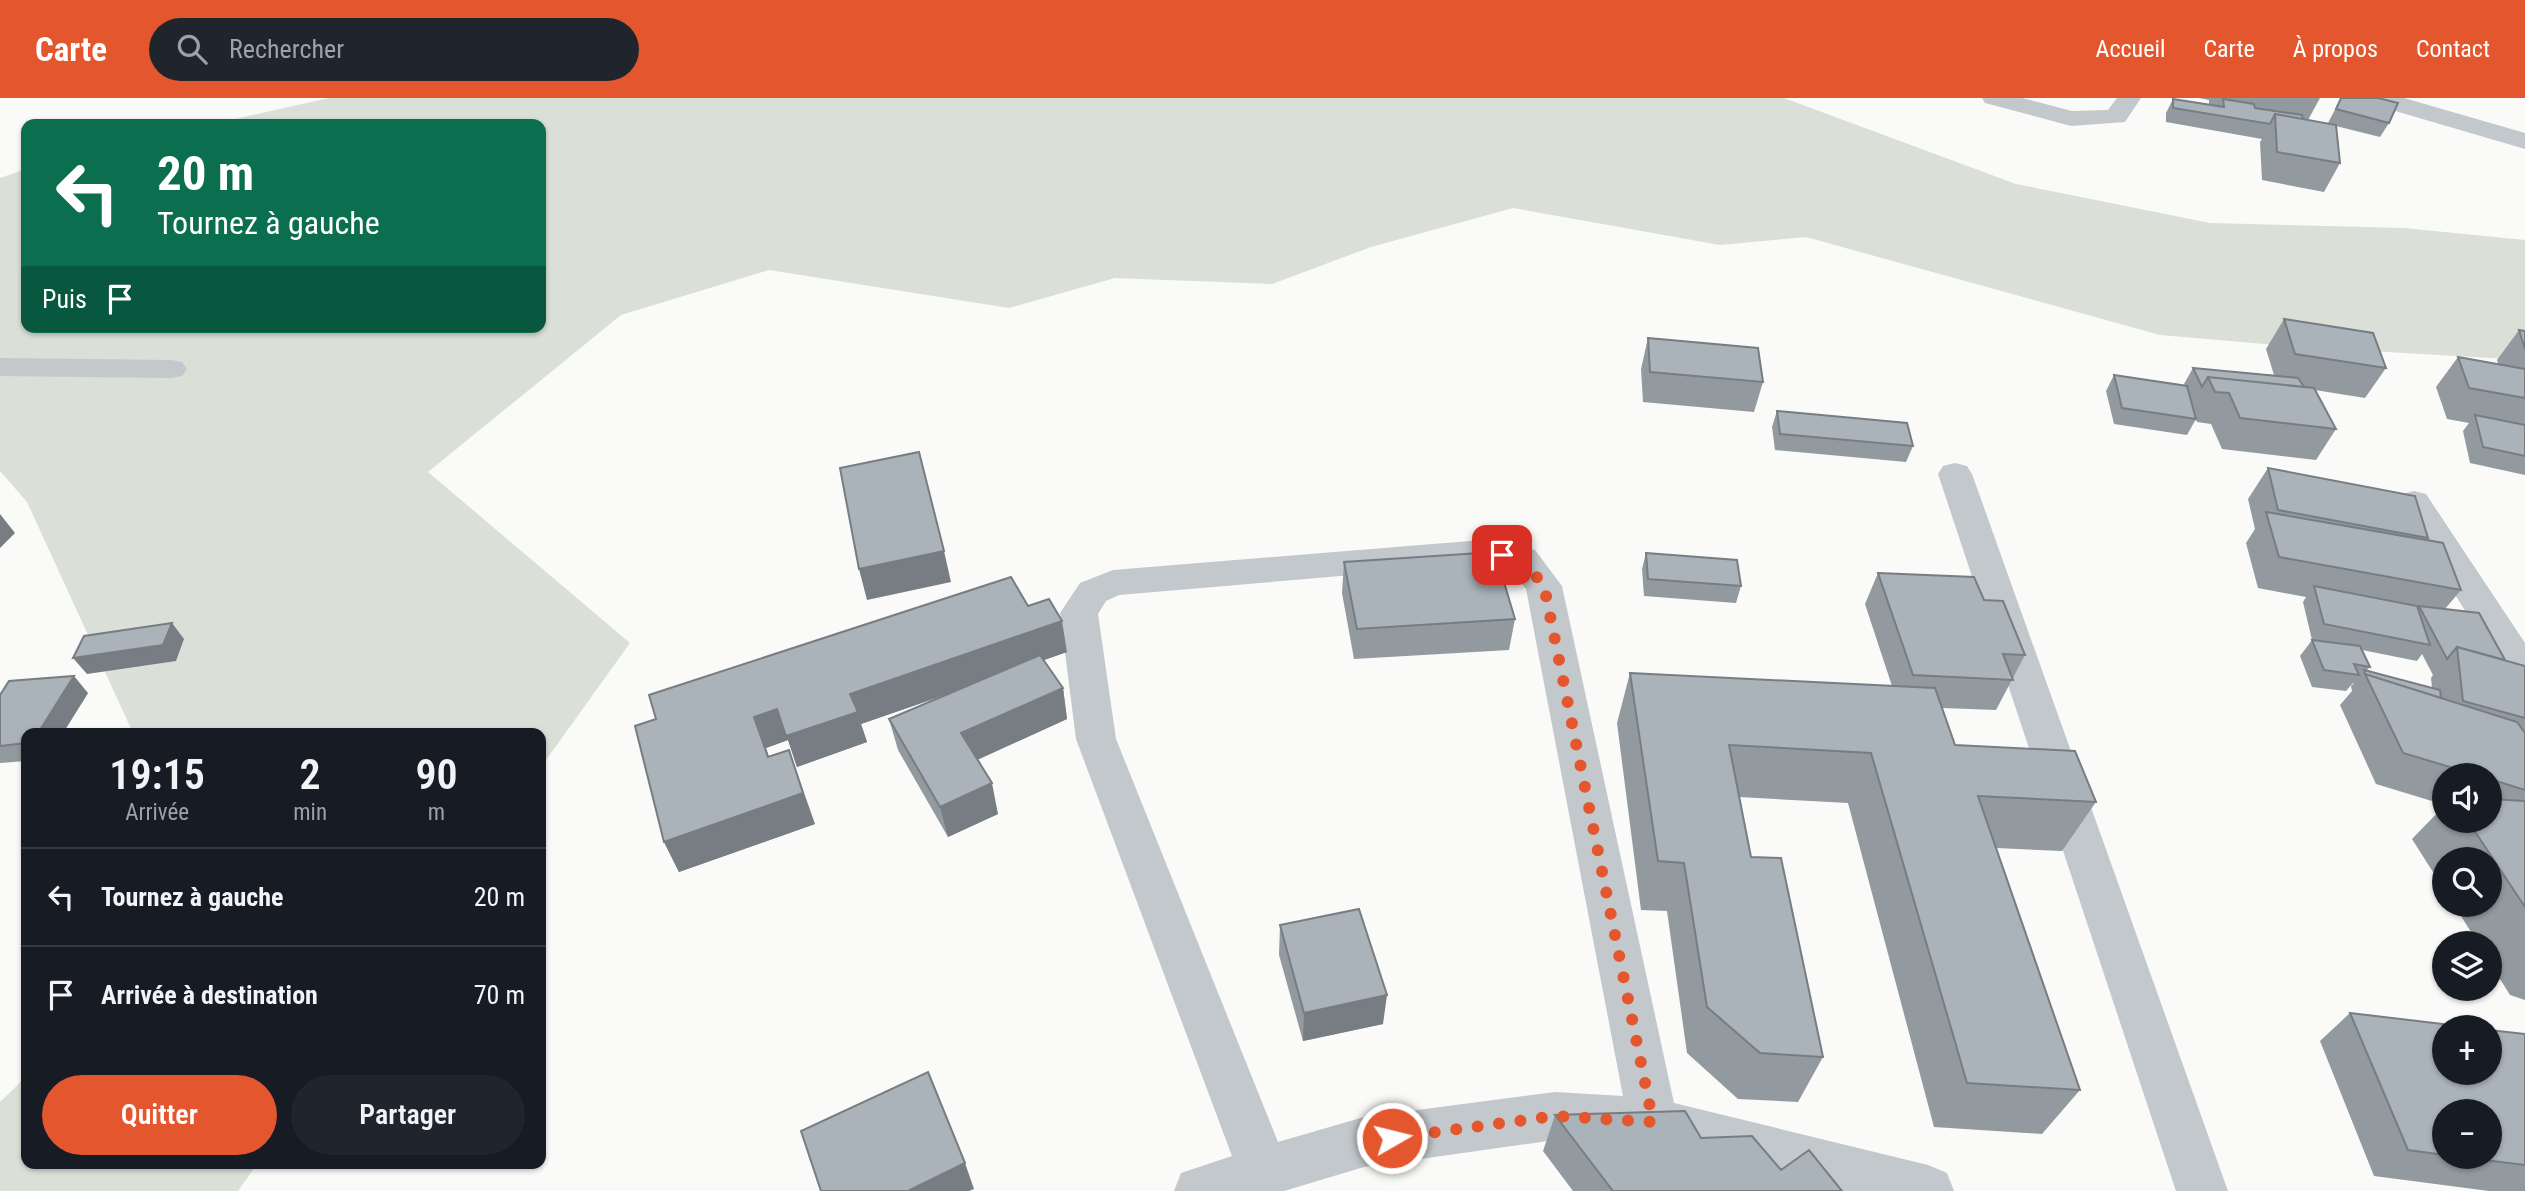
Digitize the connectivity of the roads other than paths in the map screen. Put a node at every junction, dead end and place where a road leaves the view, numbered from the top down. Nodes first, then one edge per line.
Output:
1 (1994, 98) edge
2 (2129, 98) edge
3 (2377, 98) edge
4 (2525, 141) edge
5 (0, 367) edge
6 (171, 369) dead end
7 (1955, 474) dead end
8 (2414, 502) edge
9 (2525, 674) edge
10 (1653, 1122) junction
11 (1264, 1172) junction
12 (1200, 1191) edge
13 (1927, 1191) edge
14 (2202, 1191) edge

1 - 2 street
3 - 4 street
5 - 6 street
7 - 14 street
8 - 9 street
10 - 11 street
10 - 11 street
10 - 13 street
11 - 12 street

